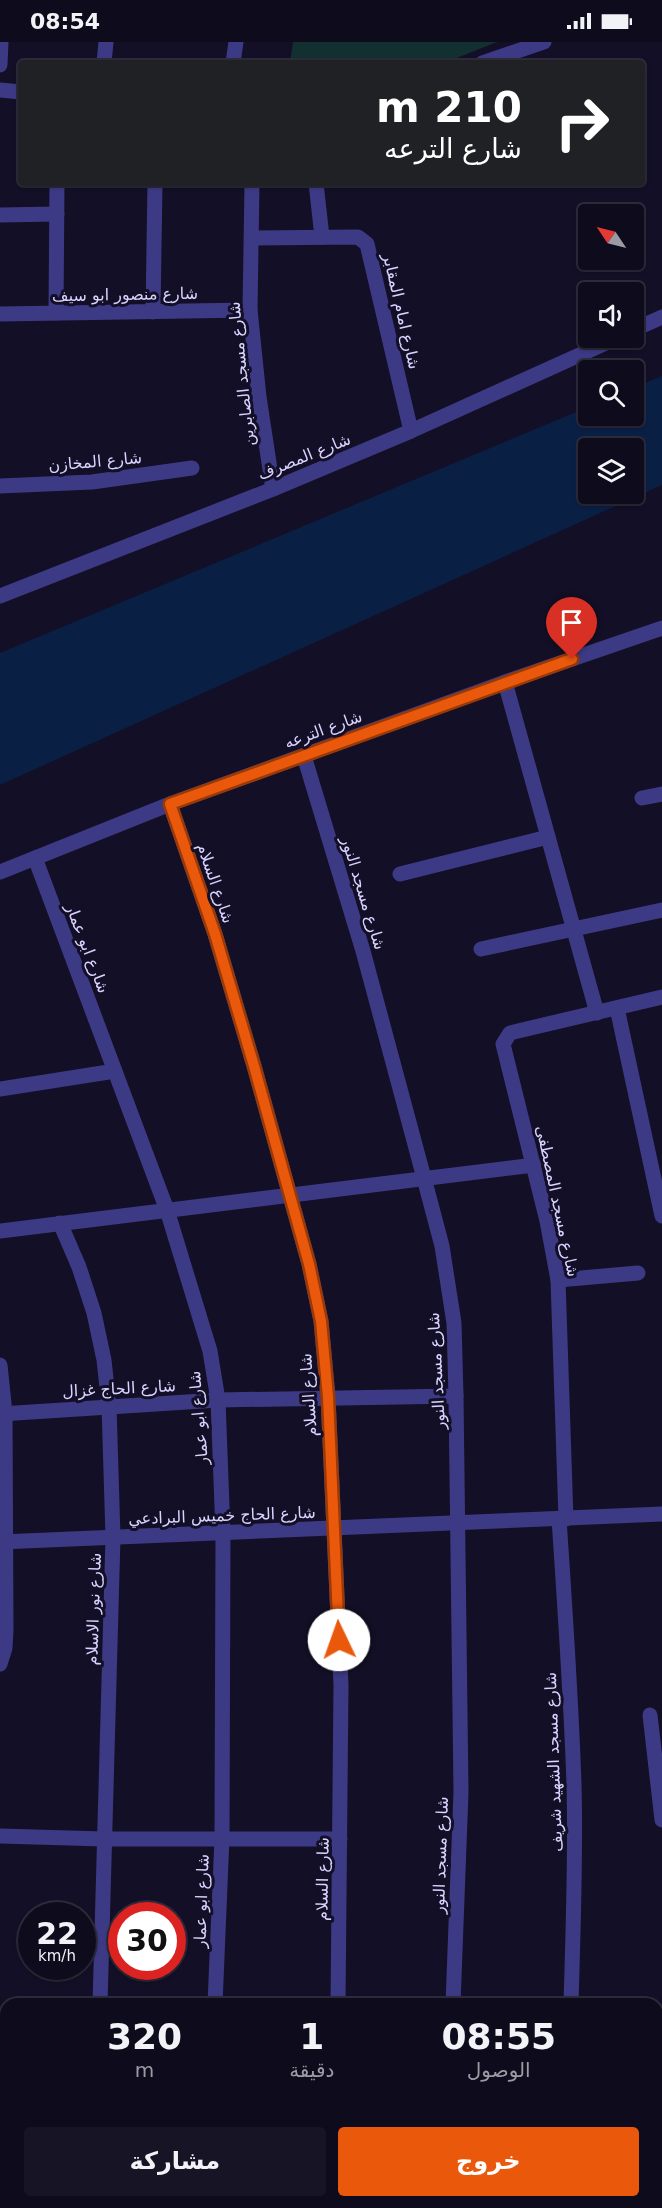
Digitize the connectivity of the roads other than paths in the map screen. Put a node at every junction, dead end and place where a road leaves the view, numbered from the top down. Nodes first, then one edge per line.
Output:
1 (1, 42) edge
2 (106, 42) edge
3 (236, 42) edge
4 (544, 42) edge
5 (104, 60) edge
6 (233, 60) edge
7 (491, 60) edge
8 (0, 65) edge
9 (0, 90) edge
10 (18, 92) edge
11 (57, 186) edge
12 (155, 186) edge
13 (252, 186) edge
14 (316, 186) edge
15 (57, 214) junction
16 (0, 216) edge
17 (322, 237) junction
18 (252, 238) junction
19 (250, 310) junction
20 (153, 312) junction
21 (56, 313) junction
22 (0, 314) edge
23 (662, 317) edge
24 (644, 325) edge
25 (595, 348) edge
26 (411, 431) junction
27 (192, 468) dead end
28 (0, 486) edge
29 (273, 489) junction
30 (0, 596) edge
31 (662, 628) edge
32 (505, 682) junction
33 (304, 756) junction
34 (662, 794) edge
35 (642, 798) dead end
36 (170, 804) junction
37 (548, 837) junction
38 (35, 858) junction
39 (0, 872) edge
40 (399, 874) dead end
41 (662, 910) edge
42 (574, 928) junction
43 (481, 949) dead end
44 (662, 997) edge
45 (617, 1008) junction
46 (597, 1013) junction
47 (115, 1071) junction
48 (0, 1089) edge
49 (534, 1165) junction
50 (424, 1178) junction
51 (659, 1186) edge
52 (289, 1195) junction
53 (167, 1210) junction
54 (662, 1215) edge
55 (60, 1223) junction
56 (0, 1231) edge
57 (638, 1273) dead end
58 (558, 1280) junction
59 (0, 1365) edge
60 (456, 1396) junction
61 (328, 1397) junction
62 (218, 1400) junction
63 (109, 1406) junction
64 (2, 1414) edge
65 (662, 1514) edge
66 (562, 1519) junction
67 (458, 1523) junction
68 (334, 1528) junction
69 (223, 1533) junction
70 (113, 1537) junction
71 (2, 1542) edge
72 (0, 1664) edge
73 (650, 1715) dead end
74 (662, 1820) edge
75 (0, 1836) edge
76 (222, 1838) junction
77 (104, 1839) junction
78 (340, 1839) junction
79 (100, 1998) edge
80 (215, 1998) edge
81 (338, 1998) edge
82 (453, 1998) edge
83 (571, 1998) edge

1 - 8 street
2 - 5 street
3 - 6 street
4 - 7 street
9 - 10 street
11 - 15 street
12 - 20 street
13 - 18 street, شارع مسجد الصابرين
14 - 17 street
15 - 16 street
15 - 21 street
17 - 18 street, شارع امام المقابر
17 - 26 street, شارع امام المقابر
18 - 19 street, شارع مسجد الصابرين
19 - 20 street, شارع منصور ابو سيف
19 - 29 street, شارع مسجد الصابرين
20 - 21 street, شارع منصور ابو سيف
21 - 22 street, شارع منصور ابو سيف
23 - 24 street
25 - 26 street, شارع المصرف
26 - 29 street, شارع المصرف
27 - 28 street, شارع المخازن
29 - 30 street, شارع المصرف
31 - 32 street, شارع الترعه
32 - 33 street, شارع الترعه
32 - 37 street
33 - 36 street, شارع الترعه
33 - 50 street, شارع مسجد النور
34 - 35 street
36 - 38 street, شارع الترعه
36 - 52 street, شارع السلام
37 - 40 street
37 - 42 street
38 - 39 street, شارع الترعه
38 - 47 street, شارع ابو عمار
41 - 42 street
42 - 43 street
42 - 46 street
44 - 45 street
45 - 46 street
45 - 51 street
46 - 49 street, شارع مسجد المصطفى
47 - 48 street
47 - 53 street, شارع ابو عمار
49 - 50 street
49 - 58 street, شارع مسجد المصطفى
50 - 52 street
50 - 60 street, شارع مسجد النور
51 - 54 street
52 - 53 street
52 - 61 street, شارع السلام
53 - 55 street
53 - 62 street, شارع ابو عمار
55 - 56 street
55 - 63 street, شارع نور الاسلام
57 - 58 street
58 - 66 street, شارع مسجد المصطفى
59 - 64 street
60 - 61 street, شارع الحاج غزال
60 - 67 street, شارع مسجد النور
61 - 62 street, شارع الحاج غزال
61 - 68 street, شارع السلام
62 - 63 street, شارع الحاج غزال
62 - 69 street, شارع ابو عمار
63 - 64 street, شارع الحاج غزال
63 - 70 street, شارع نور الاسلام
64 - 71 street
65 - 66 street, شارع الحاج خميس البرادعي
66 - 67 street, شارع الحاج خميس البرادعي
66 - 83 street, شارع مسجد الشهيد شريف
67 - 68 street, شارع الحاج خميس البرادعي
67 - 82 street, شارع مسجد النور
68 - 69 street, شارع الحاج خميس البرادعي
68 - 78 street, شارع السلام
69 - 70 street, شارع الحاج خميس البرادعي
69 - 76 street, شارع ابو عمار
70 - 71 street, شارع الحاج خميس البرادعي
70 - 77 street, شارع نور الاسلام
71 - 72 street
73 - 74 street
75 - 77 street
76 - 77 street
76 - 78 street
76 - 80 street, شارع ابو عمار
77 - 79 street, شارع نور الاسلام
78 - 81 street, شارع السلام

